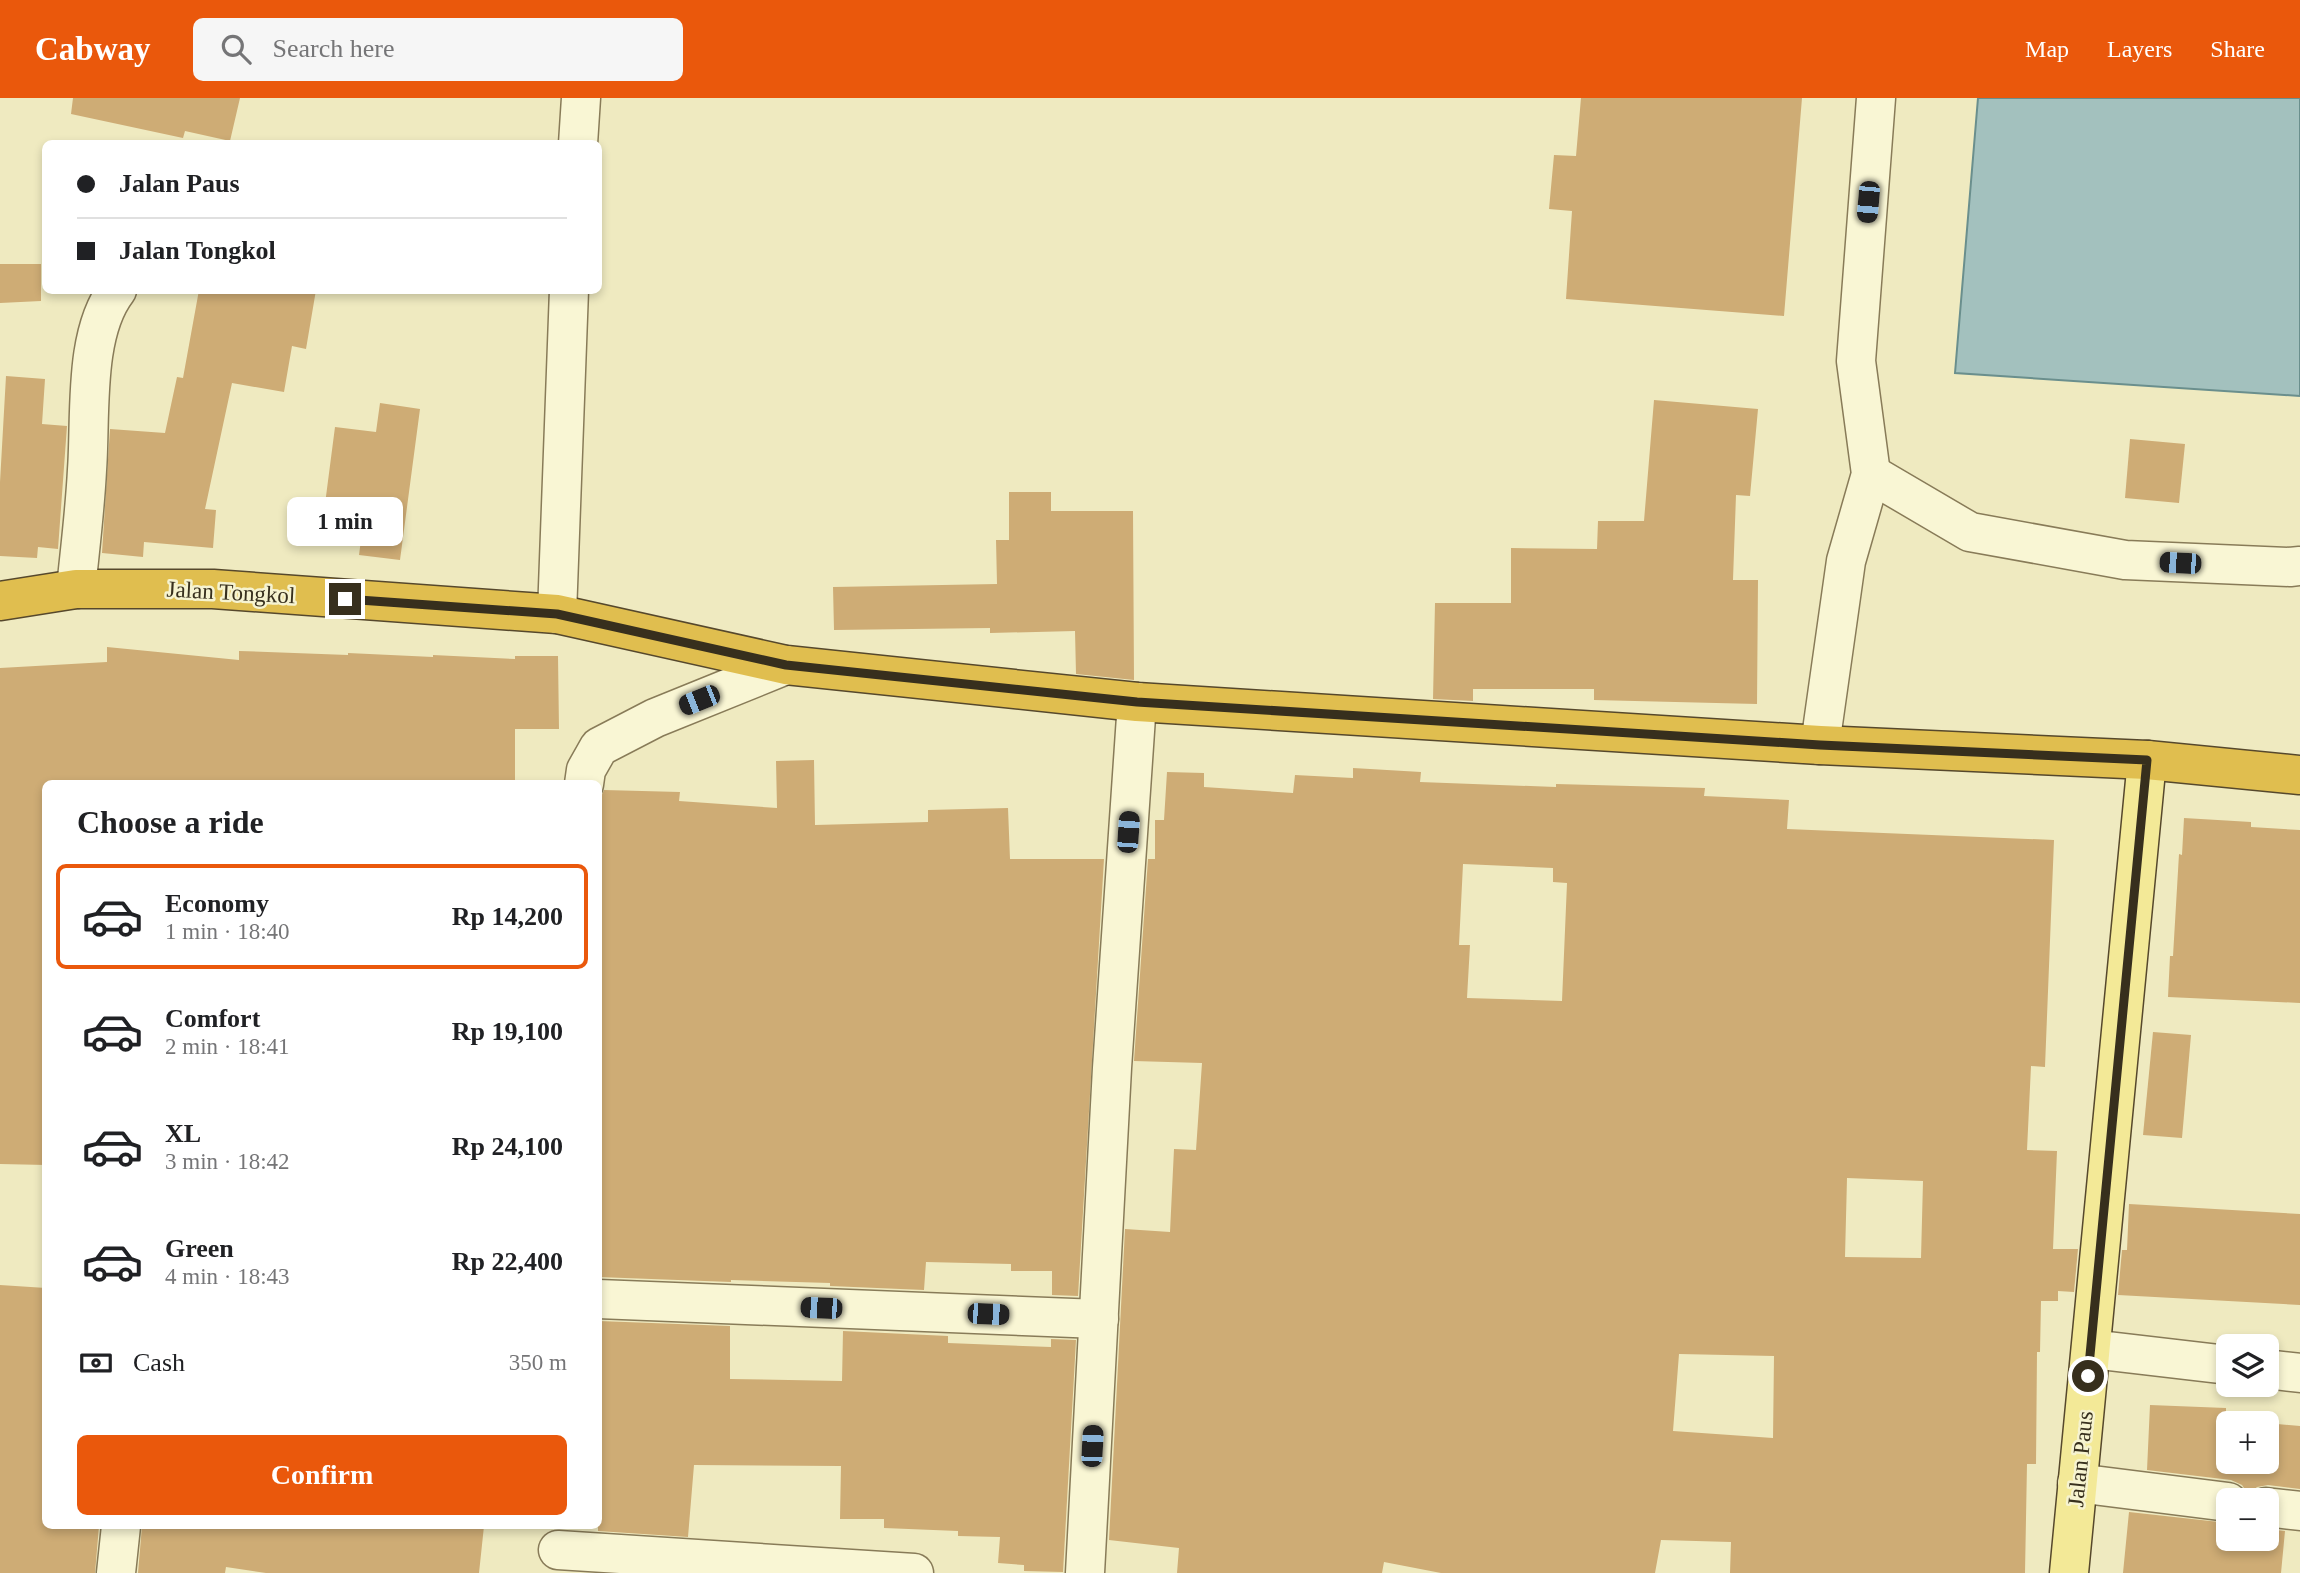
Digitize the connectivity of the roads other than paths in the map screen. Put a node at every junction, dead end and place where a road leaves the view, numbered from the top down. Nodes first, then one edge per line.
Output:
1 (581, 98) edge
2 (1877, 98) edge
3 (578, 140) edge
4 (114, 294) edge
5 (569, 294) edge
6 (1871, 474) junction
7 (2300, 566) edge
8 (76, 589) junction
9 (0, 601) edge
10 (557, 614) junction
11 (786, 665) junction
12 (1137, 702) junction
13 (1820, 745) junction
14 (2147, 760) junction
15 (2300, 775) edge
16 (585, 780) edge
17 (602, 1299) edge
18 (1099, 1319) junction
19 (2091, 1349) junction
20 (2216, 1364) edge
21 (2279, 1371) edge
22 (2300, 1373) edge
23 (2077, 1483) junction
24 (2216, 1500) edge
25 (2279, 1509) edge
26 (2300, 1511) edge
27 (121, 1529) edge
28 (558, 1550) edge
29 (116, 1573) edge
30 (914, 1573) edge
31 (1085, 1573) edge
32 (2069, 1573) edge

1 - 3 street
2 - 6 street
4 - 8 street
5 - 10 street
6 - 7 street
6 - 13 street
8 - 9 highway, Jalan Tongkol
8 - 10 highway, Jalan Tongkol
10 - 11 highway, Jalan Tongkol
11 - 12 highway, Jalan Tongkol
11 - 16 street
12 - 13 highway, Jalan Tongkol
12 - 18 street
13 - 14 highway, Jalan Tongkol
14 - 15 highway, Jalan Tongkol
14 - 19 main road, Jalan Paus
17 - 18 street
18 - 31 street
19 - 20 street
19 - 23 main road, Jalan Paus
21 - 22 street
23 - 24 street
23 - 32 main road, Jalan Paus
25 - 26 street
27 - 29 street
28 - 30 street

